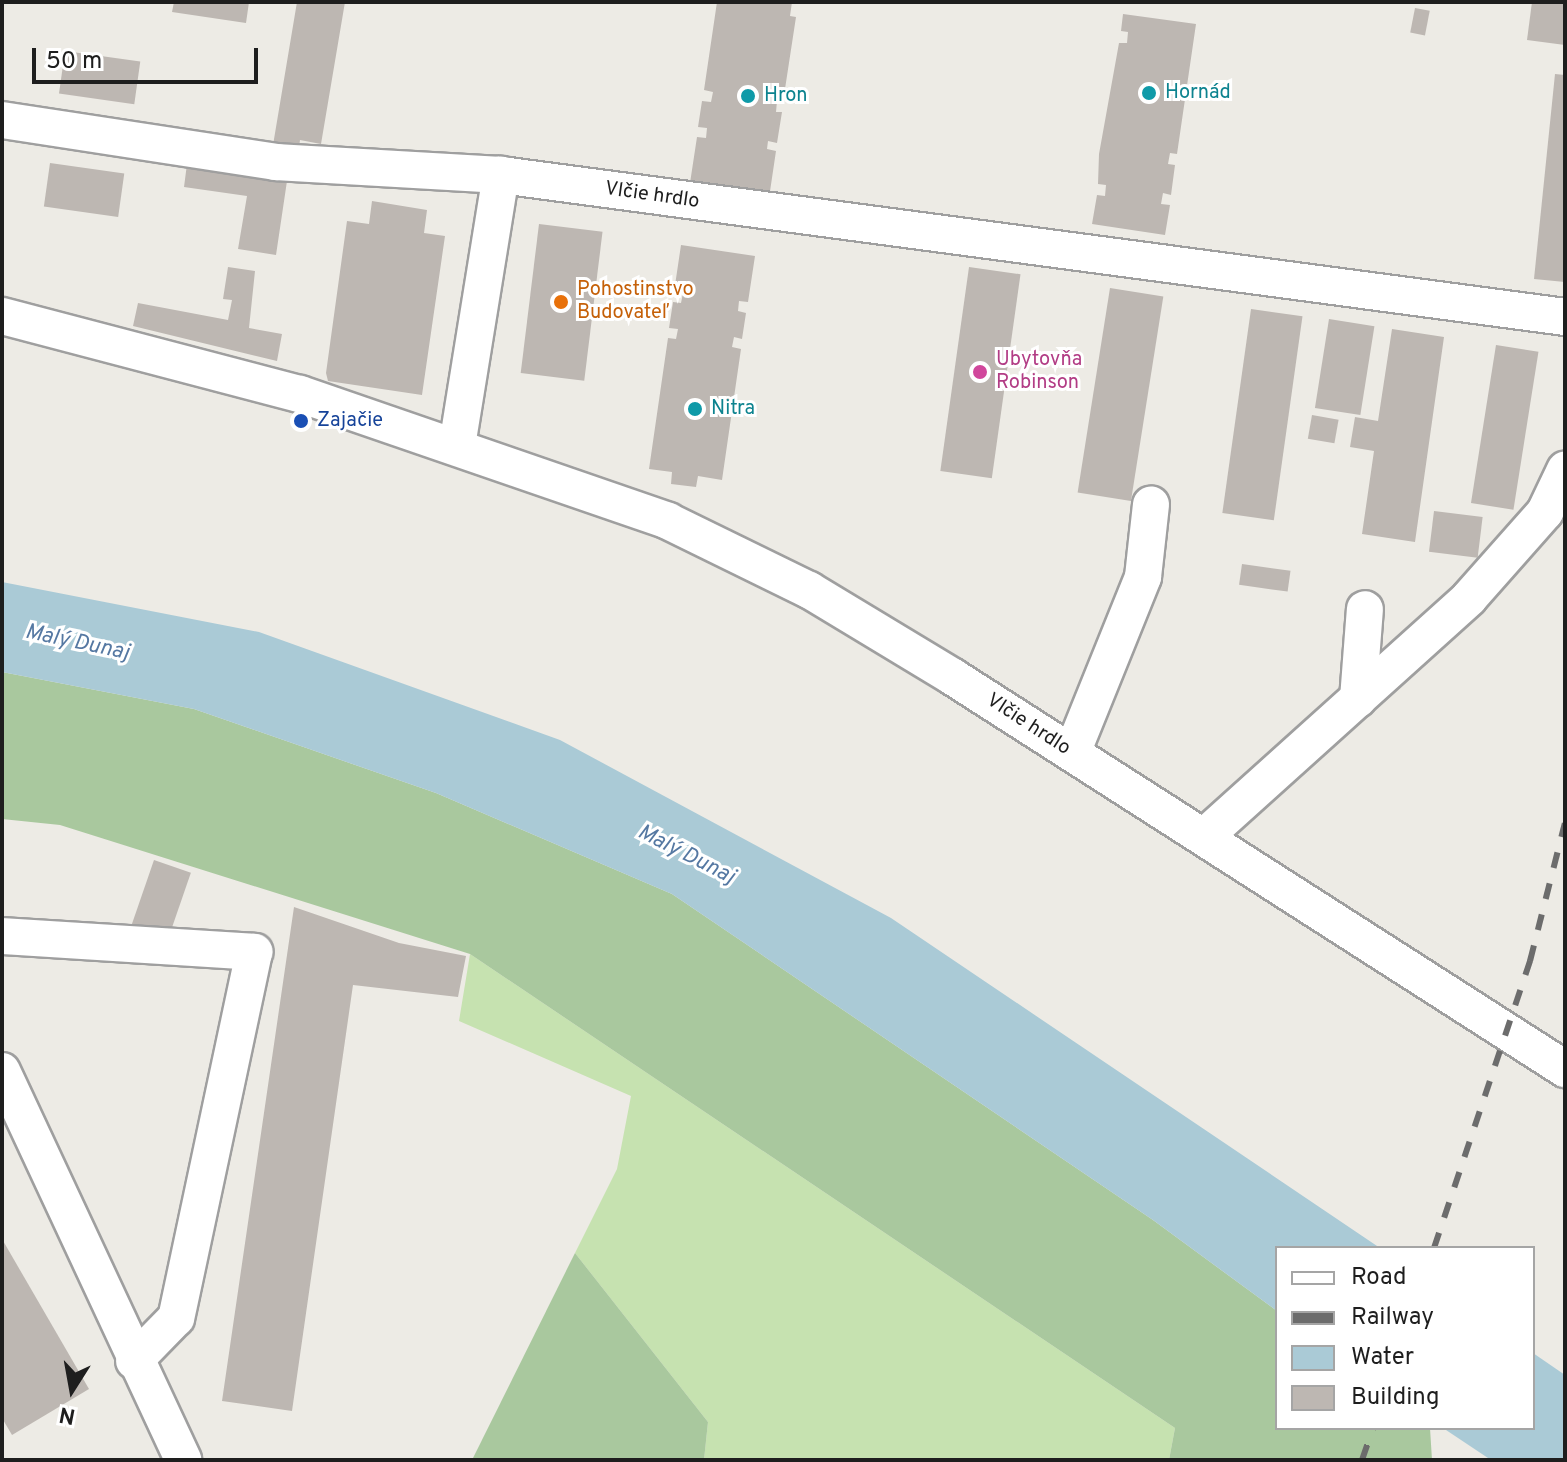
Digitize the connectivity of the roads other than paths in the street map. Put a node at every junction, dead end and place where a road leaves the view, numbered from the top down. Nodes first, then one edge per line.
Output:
1 (2, 120) edge
2 (501, 175) junction
3 (2, 316) edge
4 (1565, 317) edge
5 (457, 446) junction
6 (1565, 470) edge
7 (1151, 504) dead end
8 (1365, 609) dead end
9 (1358, 699) junction
10 (1072, 753) junction
11 (1204, 837) junction
12 (2, 936) edge
13 (1565, 1069) edge
14 (2, 1071) edge
15 (134, 1361) junction
16 (183, 1460) edge

1 - 2 street, Vlčie hrdlo
2 - 4 street, Vlčie hrdlo
2 - 5 street
3 - 5 street, Vlčie hrdlo
5 - 10 street, Vlčie hrdlo
6 - 9 street
7 - 10 street
8 - 9 street
9 - 11 street
10 - 11 street, Vlčie hrdlo
11 - 13 street, Vlčie hrdlo
12 - 15 street
14 - 15 street
15 - 16 street

